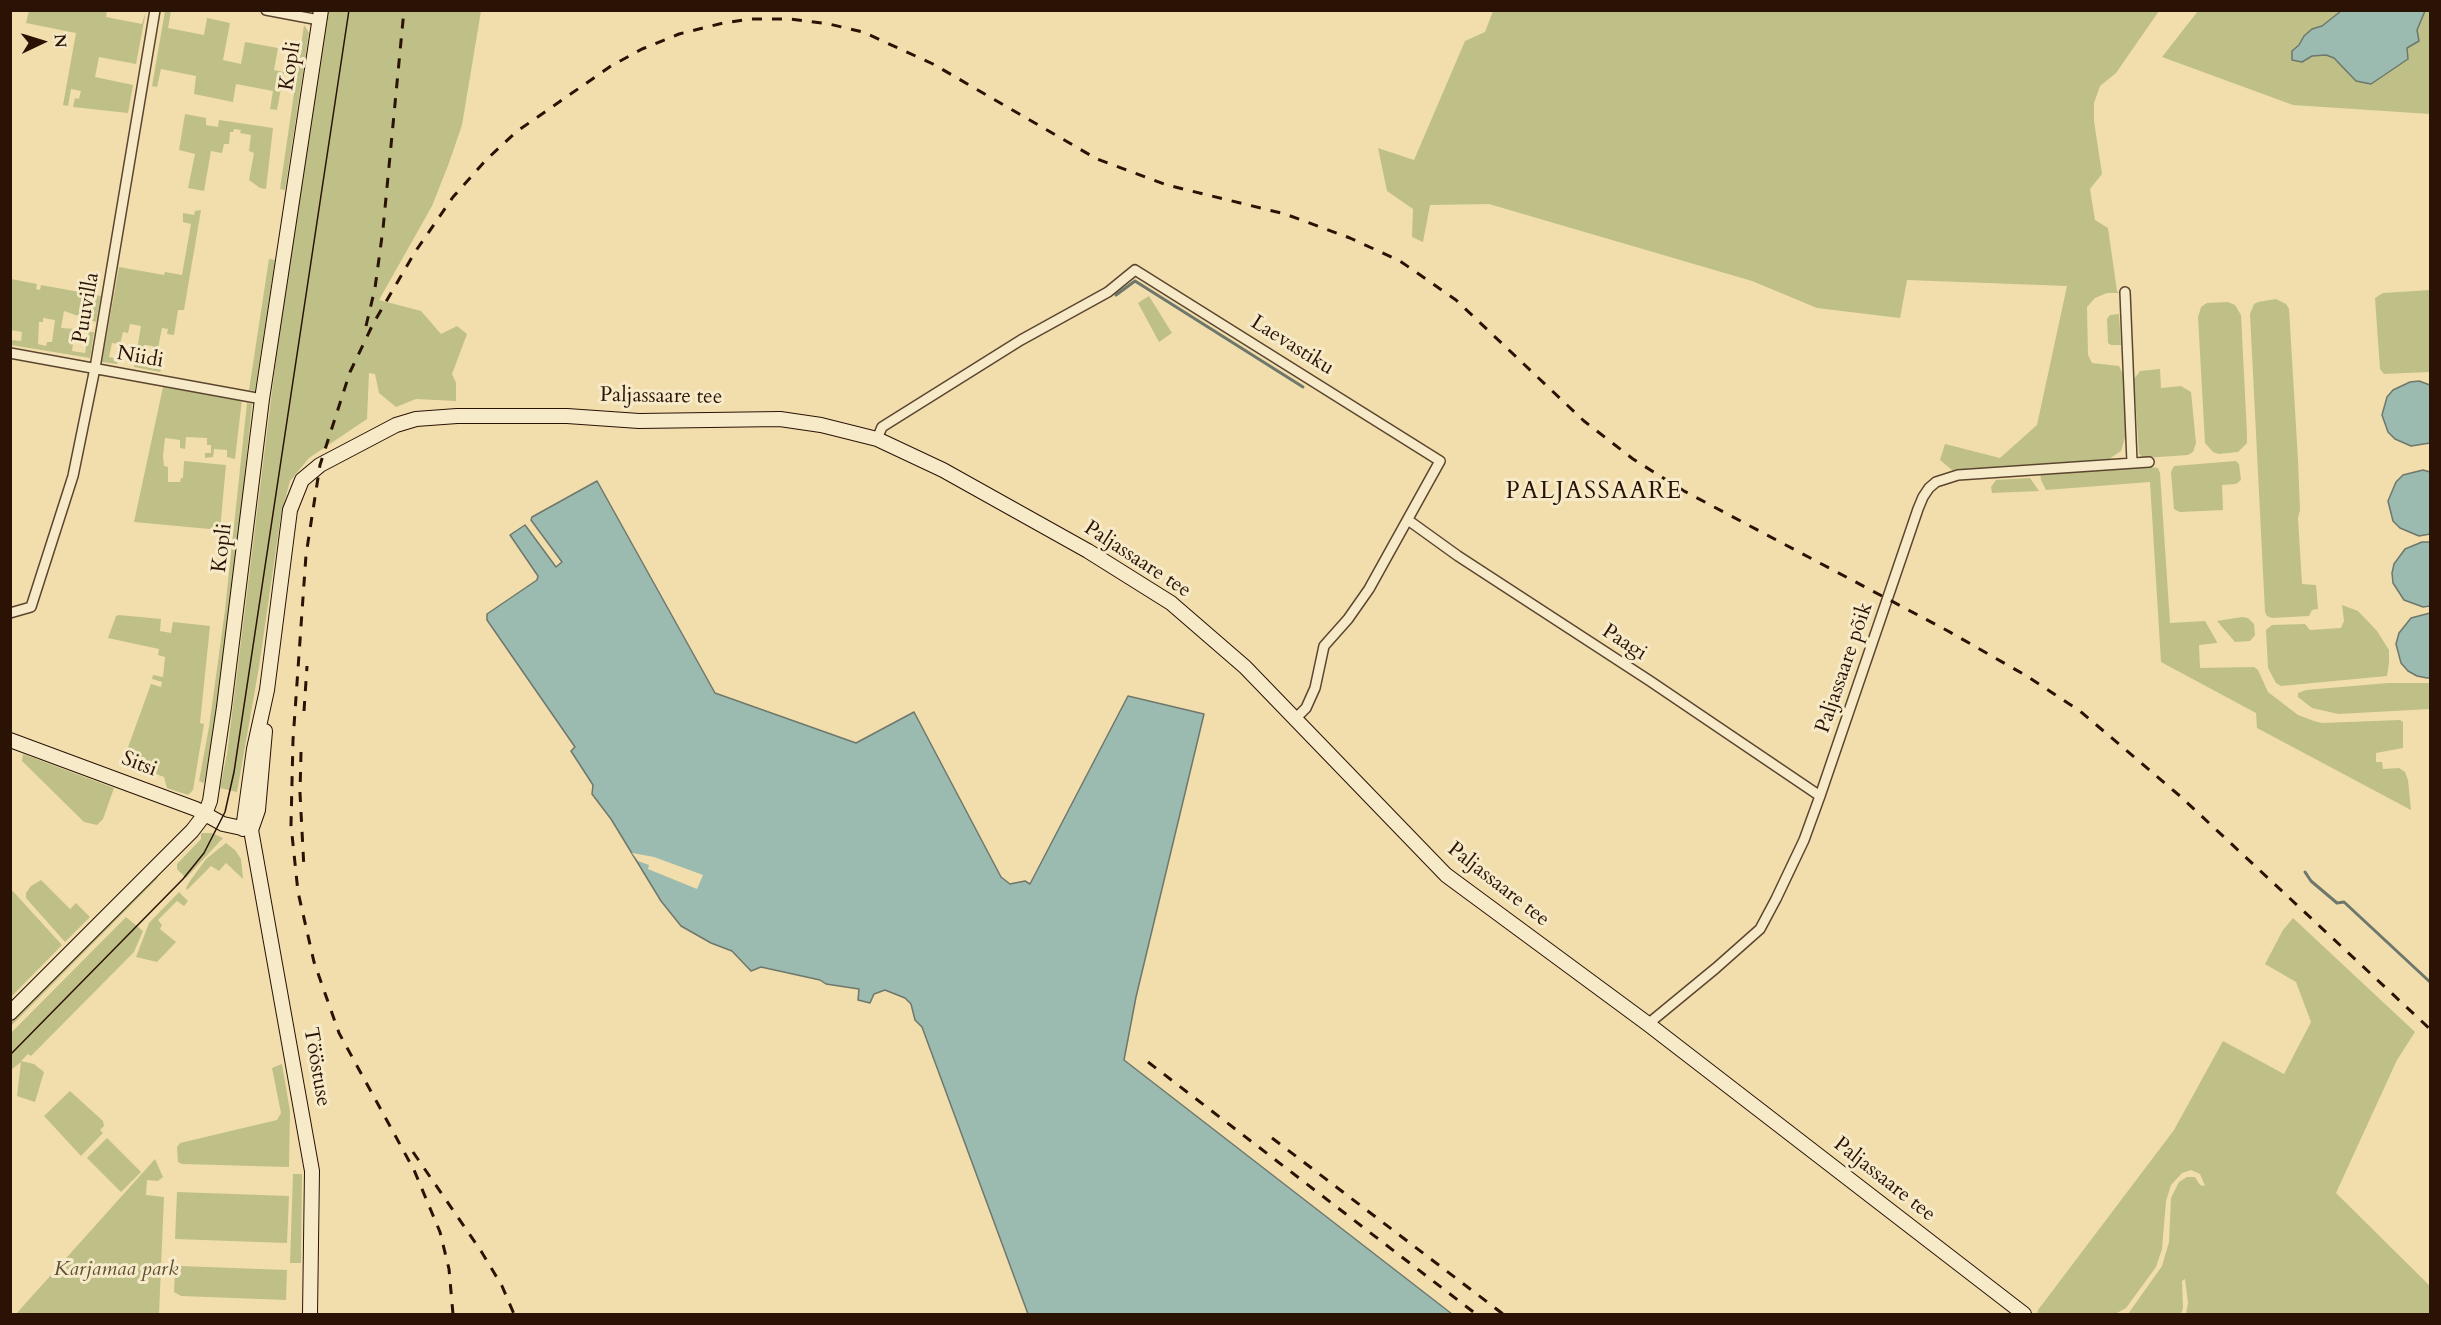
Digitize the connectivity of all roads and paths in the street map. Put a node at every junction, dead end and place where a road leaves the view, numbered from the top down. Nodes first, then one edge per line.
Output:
1 (155, 10) edge
2 (266, 10) edge
3 (320, 15) edge
4 (2126, 292) dead end
5 (10, 353) edge
6 (95, 369) junction
7 (262, 399) junction
8 (877, 439) junction
9 (2132, 462) junction
10 (2149, 462) dead end
11 (1408, 520) junction
12 (10, 613) edge
13 (1296, 718) junction
14 (10, 740) edge
15 (1820, 796) junction
16 (205, 814) junction
17 (247, 829) junction
18 (10, 1013) edge
19 (1648, 1024) junction
20 (310, 1314) edge
21 (2024, 1314) edge

1 - 6 street, Puuvilla
2 - 3 street
3 - 7 street, Kopli
4 - 9 street
5 - 6 street, Niidi
6 - 7 street, Niidi
6 - 12 street, Puuvilla
7 - 16 street, Kopli
8 - 11 street, Laevastiku
8 - 13 street, Paljassaare tee
8 - 17 street, Paljassaare tee
9 - 10 street, Paljassaare põik
9 - 15 street, Paljassaare põik
11 - 13 street, Laevastiku
11 - 15 street, Paagi
13 - 19 street, Paljassaare tee
14 - 16 street, Sitsi
15 - 19 street, Paljassaare põik
16 - 17 street, Sitsi
16 - 18 street, Kopli
17 - 20 street, Tööstuse
19 - 21 street, Paljassaare tee

